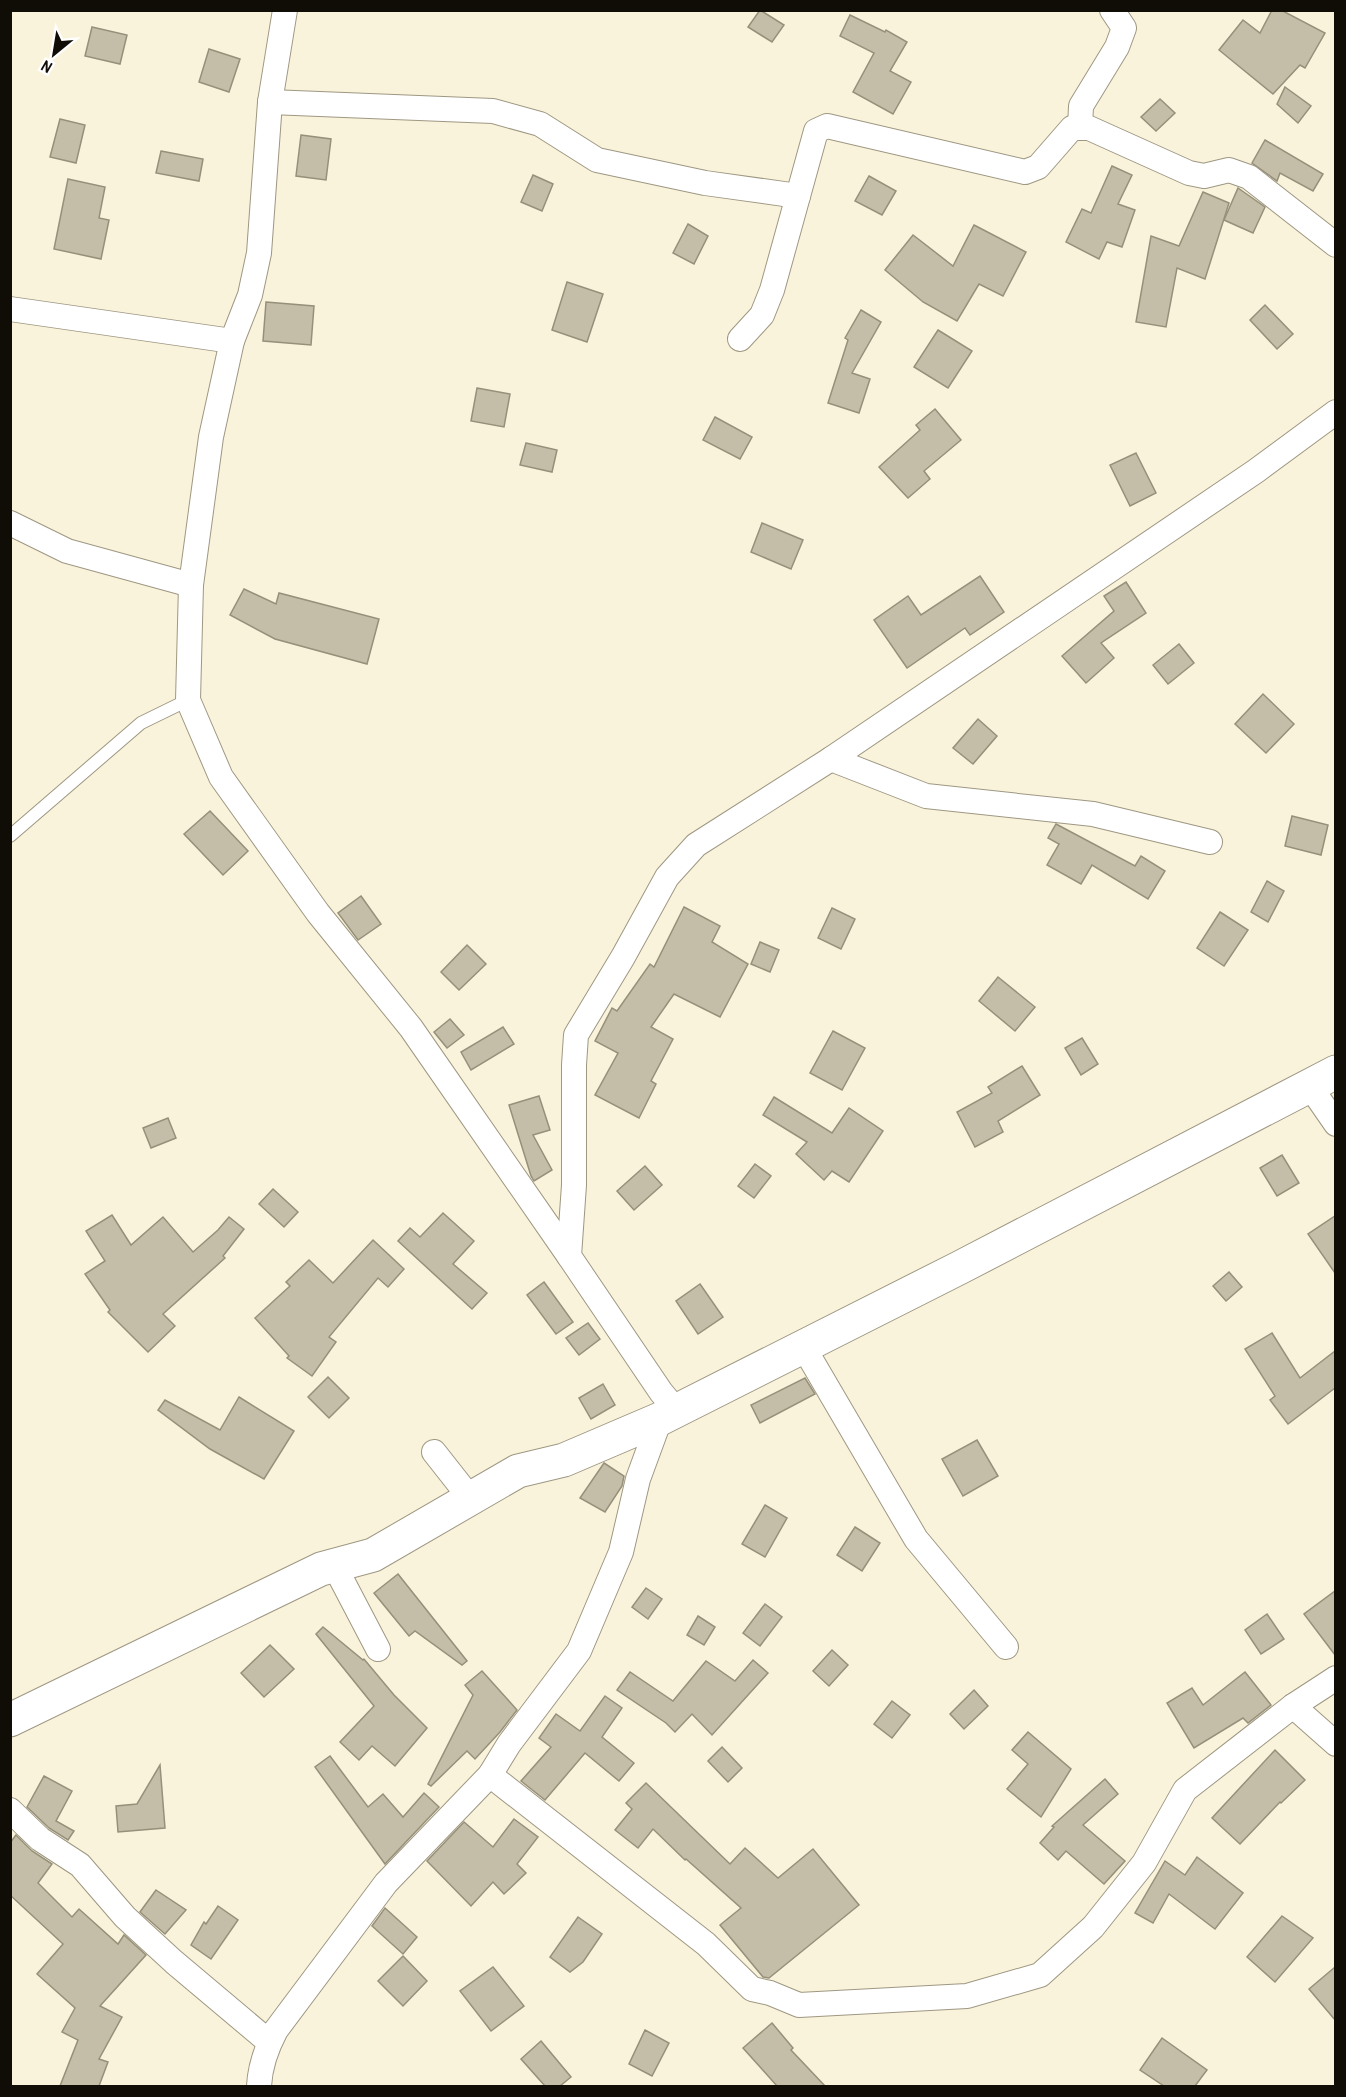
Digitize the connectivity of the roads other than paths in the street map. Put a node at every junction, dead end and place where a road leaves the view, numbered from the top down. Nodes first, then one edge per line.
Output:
1 (285, 10) edge
2 (1112, 10) edge
3 (270, 102) junction
4 (1080, 128) junction
5 (798, 196) junction
6 (1335, 245) edge
7 (13, 312) edge
8 (740, 339) dead end
9 (232, 341) junction
10 (1335, 412) edge
11 (10, 523) edge
12 (191, 585) junction
13 (188, 700) junction
14 (831, 759) junction
15 (10, 836) edge
16 (1210, 842) dead end
17 (1322, 1078) edge
18 (1335, 1124) edge
19 (568, 1256) junction
20 (803, 1347) junction
21 (668, 1414) junction
22 (434, 1452) dead end
23 (471, 1499) junction
24 (334, 1565) junction
25 (1006, 1647) dead end
26 (378, 1649) dead end
27 (1335, 1678) edge
28 (1293, 1706) junction
29 (10, 1720) edge
30 (1335, 1744) edge
31 (490, 1775) junction
32 (10, 1810) edge
33 (269, 2042) junction
34 (259, 2086) edge

1 - 3 street
2 - 4 street
3 - 5 street
3 - 9 street
4 - 5 street
4 - 6 street
5 - 8 street
7 - 9 street
9 - 12 street
10 - 14 street
11 - 12 street
12 - 13 street
13 - 15 lane
13 - 19 street
14 - 16 street
14 - 19 street
17 - 18 street
17 - 20 street
19 - 21 street
20 - 21 street
20 - 25 street
21 - 23 street
21 - 31 street
22 - 23 street
23 - 24 street
24 - 26 street
24 - 29 street
27 - 28 street
28 - 30 street
28 - 31 street
31 - 33 street
32 - 33 street
33 - 34 street

